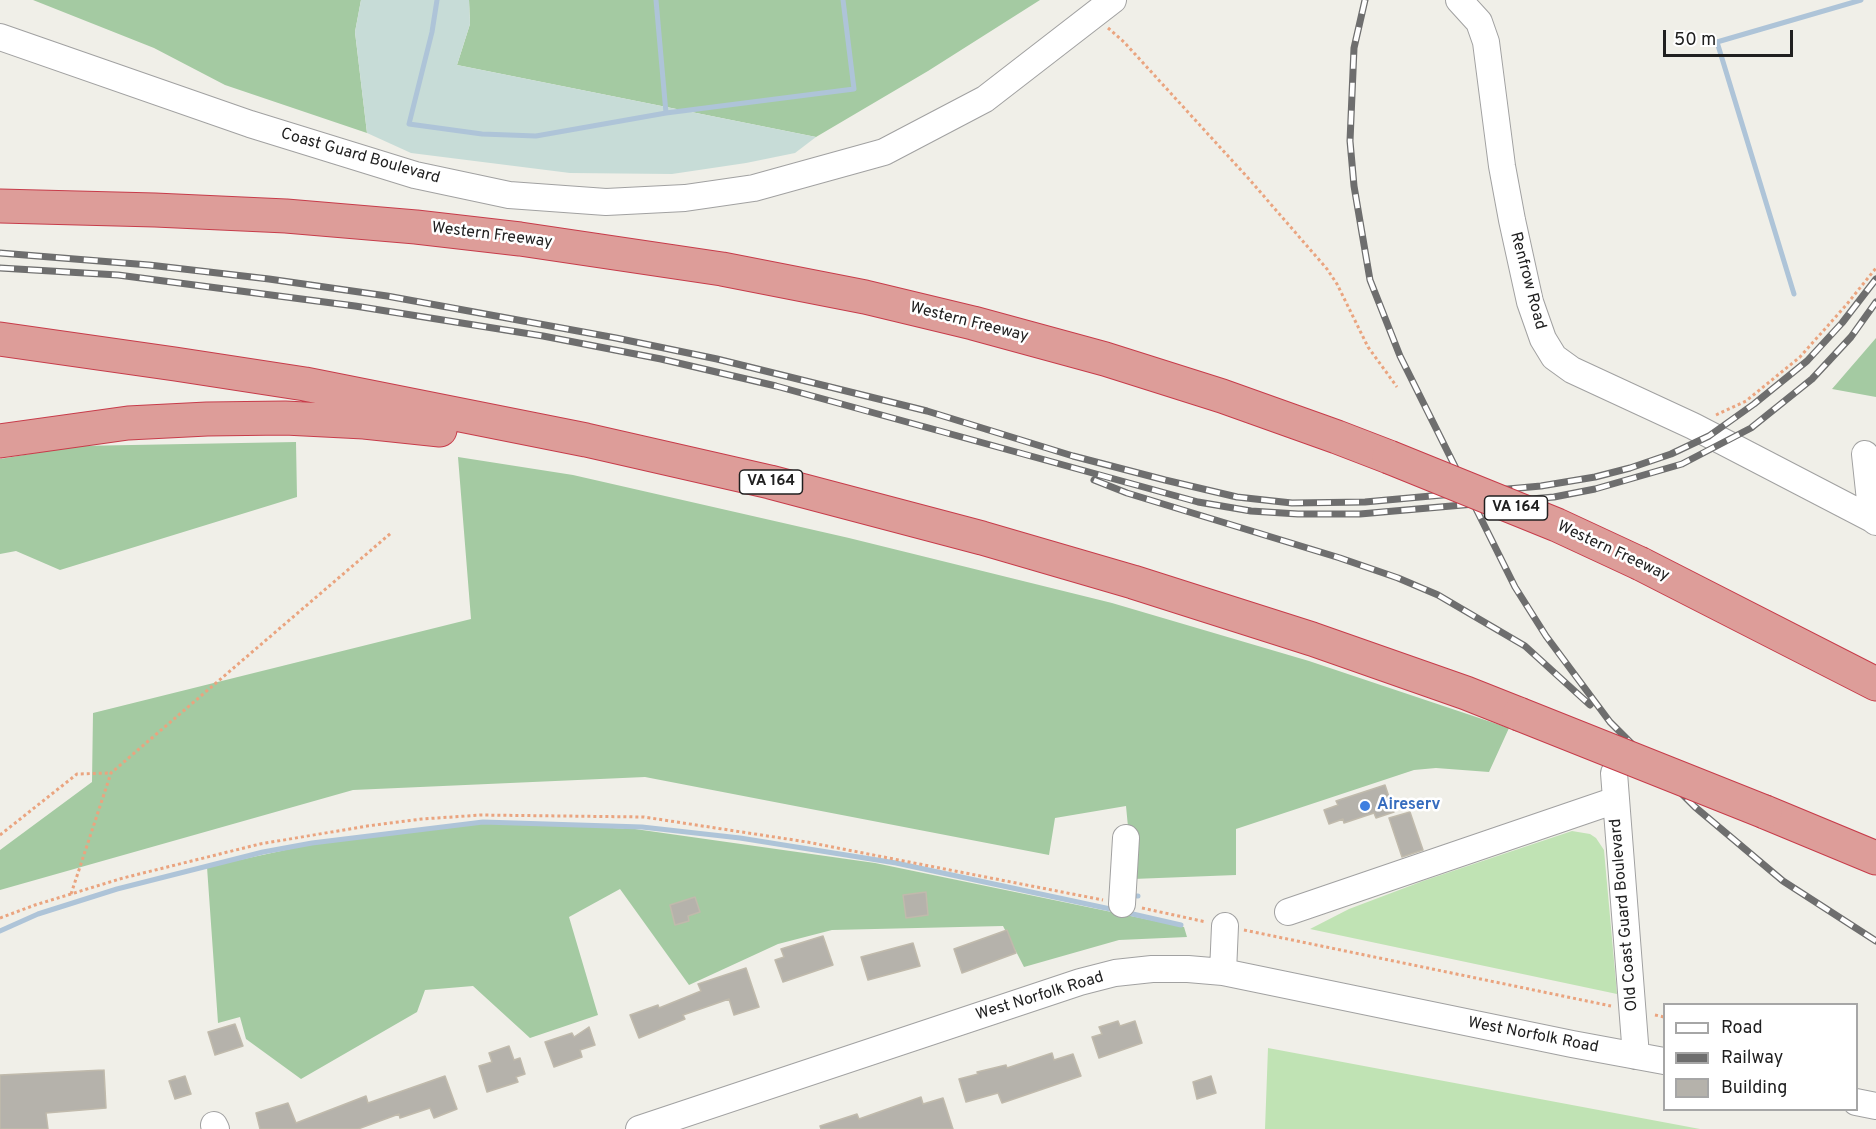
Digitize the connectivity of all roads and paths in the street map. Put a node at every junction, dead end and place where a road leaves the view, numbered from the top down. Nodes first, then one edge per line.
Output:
1 (1459, 0) edge
2 (1103, 8) edge
3 (0, 37) edge
4 (0, 206) edge
5 (1876, 268) edge
6 (0, 339) edge
7 (1397, 387) dead end
8 (1693, 426) junction
9 (0, 441) edge
10 (1865, 454) dead end
11 (770, 482) junction
12 (1874, 521) edge
13 (392, 533) dead end
14 (1876, 684) edge
15 (111, 773) junction
16 (1614, 773) dead end
17 (1616, 800) junction
18 (0, 835) edge
19 (1125, 838) dead end
20 (1876, 858) edge
21 (71, 894) junction
22 (1122, 904) junction
23 (1288, 912) dead end
24 (0, 918) edge
25 (1225, 926) junction
26 (1223, 972) junction
27 (1611, 1006) dead end
28 (1651, 1014) dead end
29 (1663, 1017) edge
30 (1636, 1056) junction
31 (1663, 1061) edge
32 (1858, 1102) edge
33 (1876, 1106) edge
34 (639, 1129) edge

1 - 8 street, Renfrow Road
2 - 3 street, Coast Guard Boulevard
2 - 7 path
4 - 14 highway, Western Freeway / VA 164, bridge
5 - 8 path
6 - 11 highway, VA 164
8 - 12 street, Renfrow Road
9 - 11 highway
10 - 12 street
11 - 20 highway, VA 164, bridge
13 - 15 path
15 - 18 path
15 - 21 path
16 - 17 street, Old Coast Guard Boulevard
17 - 23 street
17 - 30 street, Old Coast Guard Boulevard
19 - 22 street
21 - 22 path
21 - 24 path
22 - 25 path
25 - 26 street
25 - 27 path
26 - 30 street, West Norfolk Road
26 - 34 street, West Norfolk Road
28 - 29 path
30 - 31 street, West Norfolk Road
32 - 33 street

